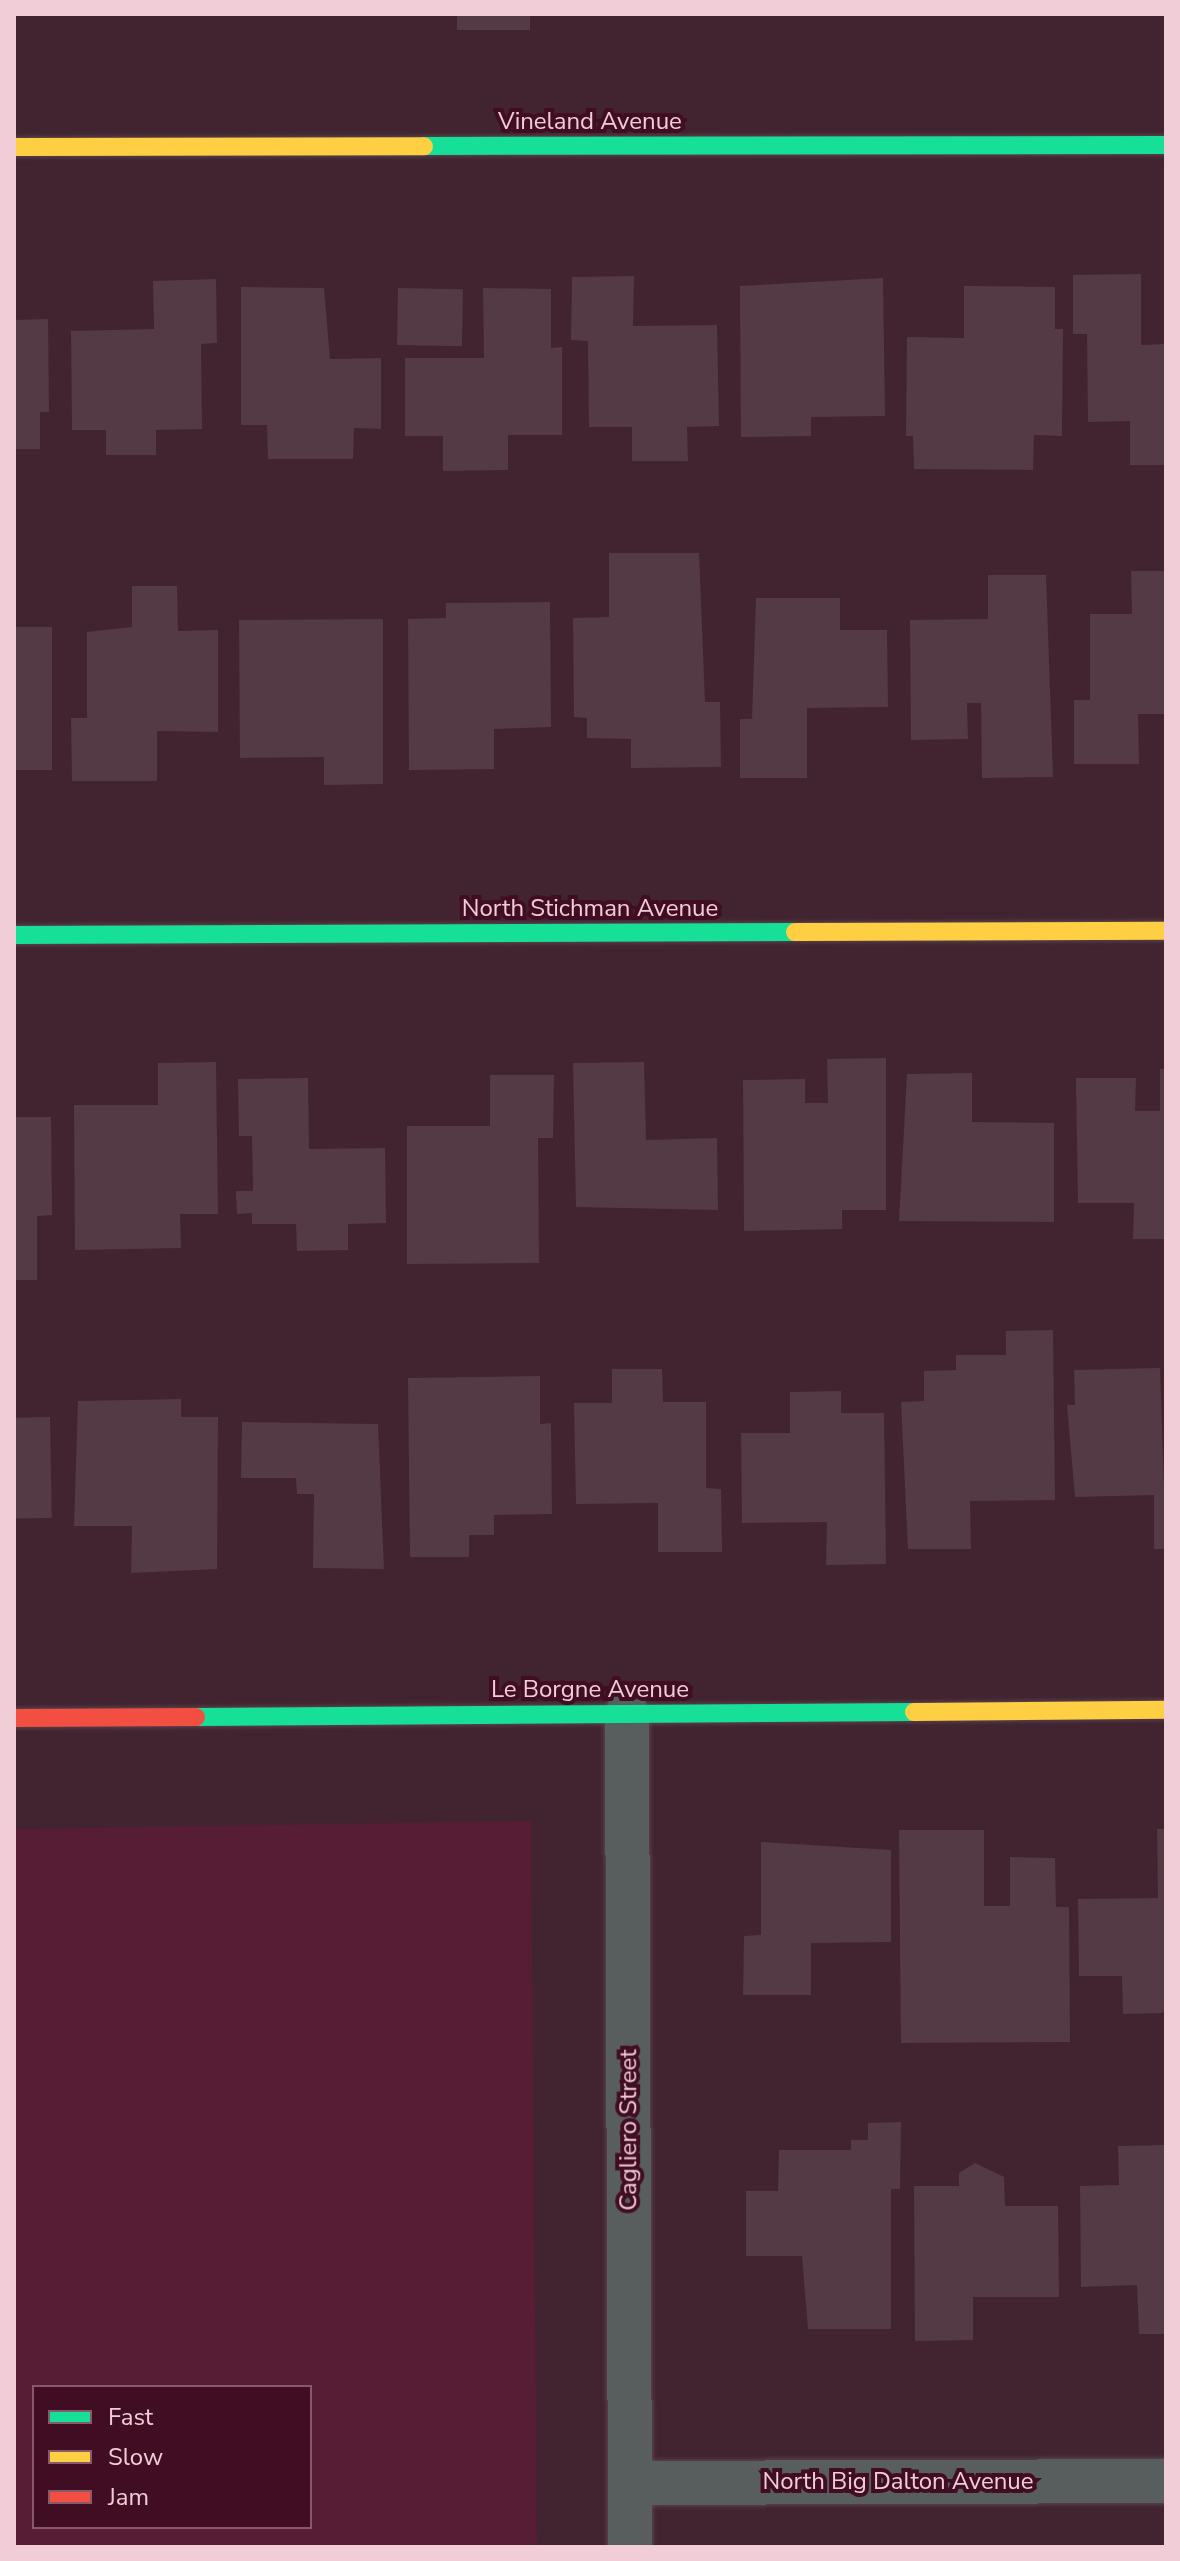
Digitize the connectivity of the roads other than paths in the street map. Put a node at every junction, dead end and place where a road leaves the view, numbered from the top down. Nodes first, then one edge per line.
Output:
1 (1166, 145) edge
2 (14, 147) edge
3 (1166, 931) edge
4 (14, 935) edge
5 (1166, 1710) edge
6 (627, 1714) junction
7 (14, 1718) edge
8 (1166, 2481) edge
9 (630, 2483) junction
10 (630, 2547) edge

1 - 2 street, Vineland Avenue
3 - 4 street, North Stichman Avenue
5 - 6 street, Le Borgne Avenue
6 - 7 street, Le Borgne Avenue
6 - 9 street, Cagliero Street
8 - 9 street, North Big Dalton Avenue
9 - 10 street, Cagliero Street

